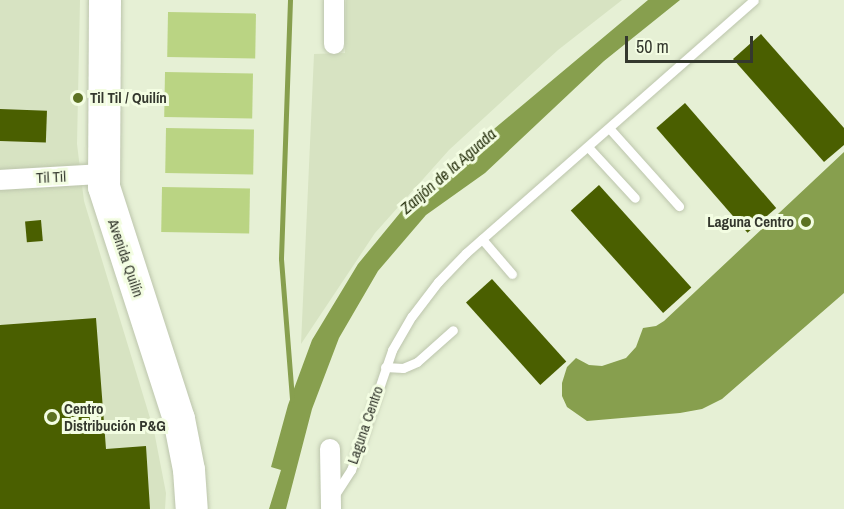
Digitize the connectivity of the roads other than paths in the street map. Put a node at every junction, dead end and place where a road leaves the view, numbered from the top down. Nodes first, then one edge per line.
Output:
1 (105, 0) edge
2 (334, 0) edge
3 (754, 0) edge
4 (334, 45) dead end
5 (609, 128) junction
6 (588, 147) junction
7 (102, 174) junction
8 (0, 180) edge
9 (635, 198) dead end
10 (679, 206) dead end
11 (482, 239) junction
12 (512, 274) dead end
13 (453, 330) dead end
14 (385, 367) junction
15 (330, 449) dead end
16 (331, 504) edge
17 (192, 509) edge

1 - 7 main road, Avenida Quilín
2 - 4 street
3 - 5 lane, Laguna Centro
5 - 6 lane, Laguna Centro
5 - 10 lane
6 - 9 lane
6 - 11 lane, Laguna Centro
7 - 8 street, Til Til
7 - 17 main road, Avenida Quilín
11 - 12 lane
11 - 14 lane, Laguna Centro
13 - 14 lane
14 - 16 lane, Laguna Centro
15 - 16 street

